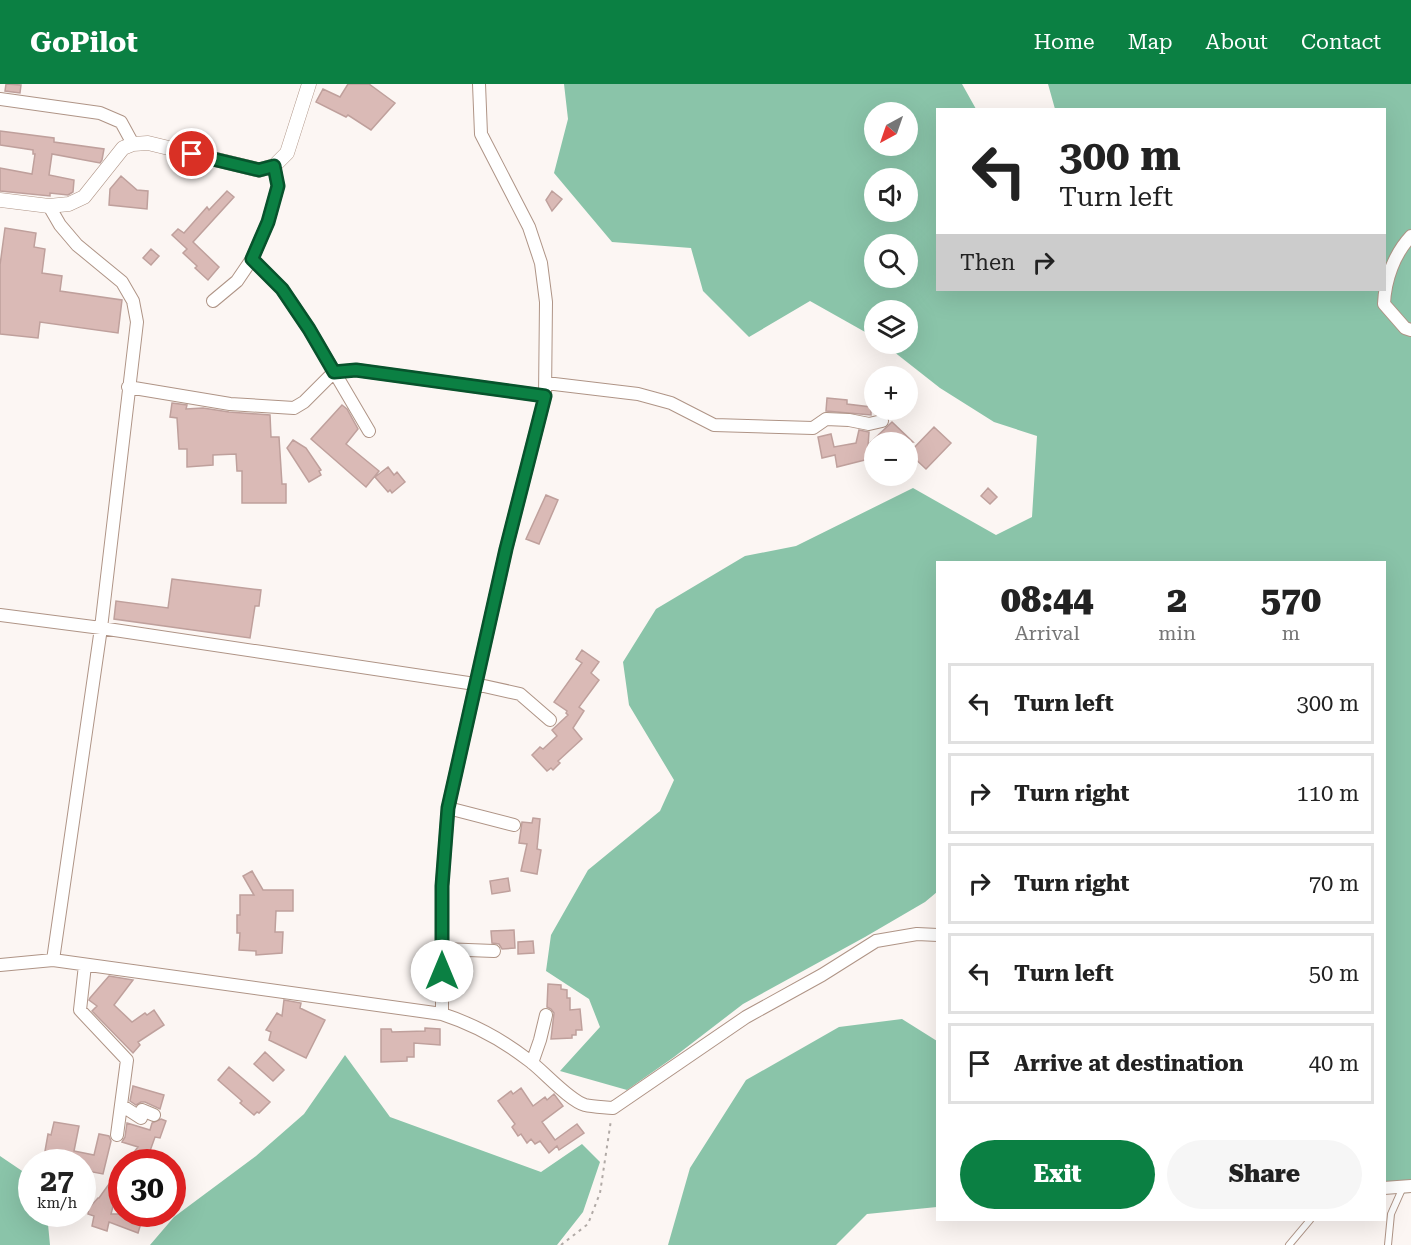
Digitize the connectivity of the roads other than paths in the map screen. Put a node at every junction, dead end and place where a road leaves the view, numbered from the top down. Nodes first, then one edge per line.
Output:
1 (309, 84) edge
2 (479, 84) edge
3 (0, 99) edge
4 (133, 144) junction
5 (274, 166) junction
6 (0, 200) edge
7 (49, 206) junction
8 (1411, 236) edge
9 (252, 259) junction
10 (1386, 284) edge
11 (1385, 291) edge
12 (213, 301) dead end
13 (1411, 330) edge
14 (334, 372) junction
15 (546, 383) junction
16 (128, 387) junction
17 (545, 396) junction
18 (882, 421) dead end
19 (369, 432) dead end
20 (0, 615) edge
21 (101, 628) junction
22 (475, 684) junction
23 (550, 720) dead end
24 (448, 808) junction
25 (514, 825) dead end
26 (936, 934) edge
27 (442, 949) junction
28 (494, 951) dead end
29 (53, 960) junction
30 (85, 964) junction
31 (0, 965) edge
32 (441, 1014) junction
33 (546, 1015) dead end
34 (532, 1063) junction
35 (122, 1105) junction
36 (154, 1115) dead end
37 (117, 1135) dead end
38 (1407, 1187) edge
39 (1386, 1188) edge
40 (1309, 1221) edge
41 (1289, 1245) edge
42 (1388, 1245) edge

1 - 5 street
2 - 15 street
3 - 4 street
4 - 5 street
4 - 7 street
5 - 9 street
6 - 7 street
7 - 16 street
8 - 10 street
9 - 12 street
9 - 14 street
11 - 13 street
14 - 16 street
14 - 17 street
14 - 19 street
15 - 17 street
15 - 18 street
16 - 21 street
17 - 22 street
20 - 21 street
21 - 22 street
21 - 29 street
22 - 23 street
22 - 24 street
24 - 25 street
24 - 27 street
26 - 34 street
27 - 28 street
27 - 32 street
29 - 30 street
29 - 31 street
30 - 32 street
30 - 35 street
32 - 34 street
33 - 34 street
35 - 36 street
35 - 37 street
38 - 39 street
38 - 42 lane
40 - 41 lane

